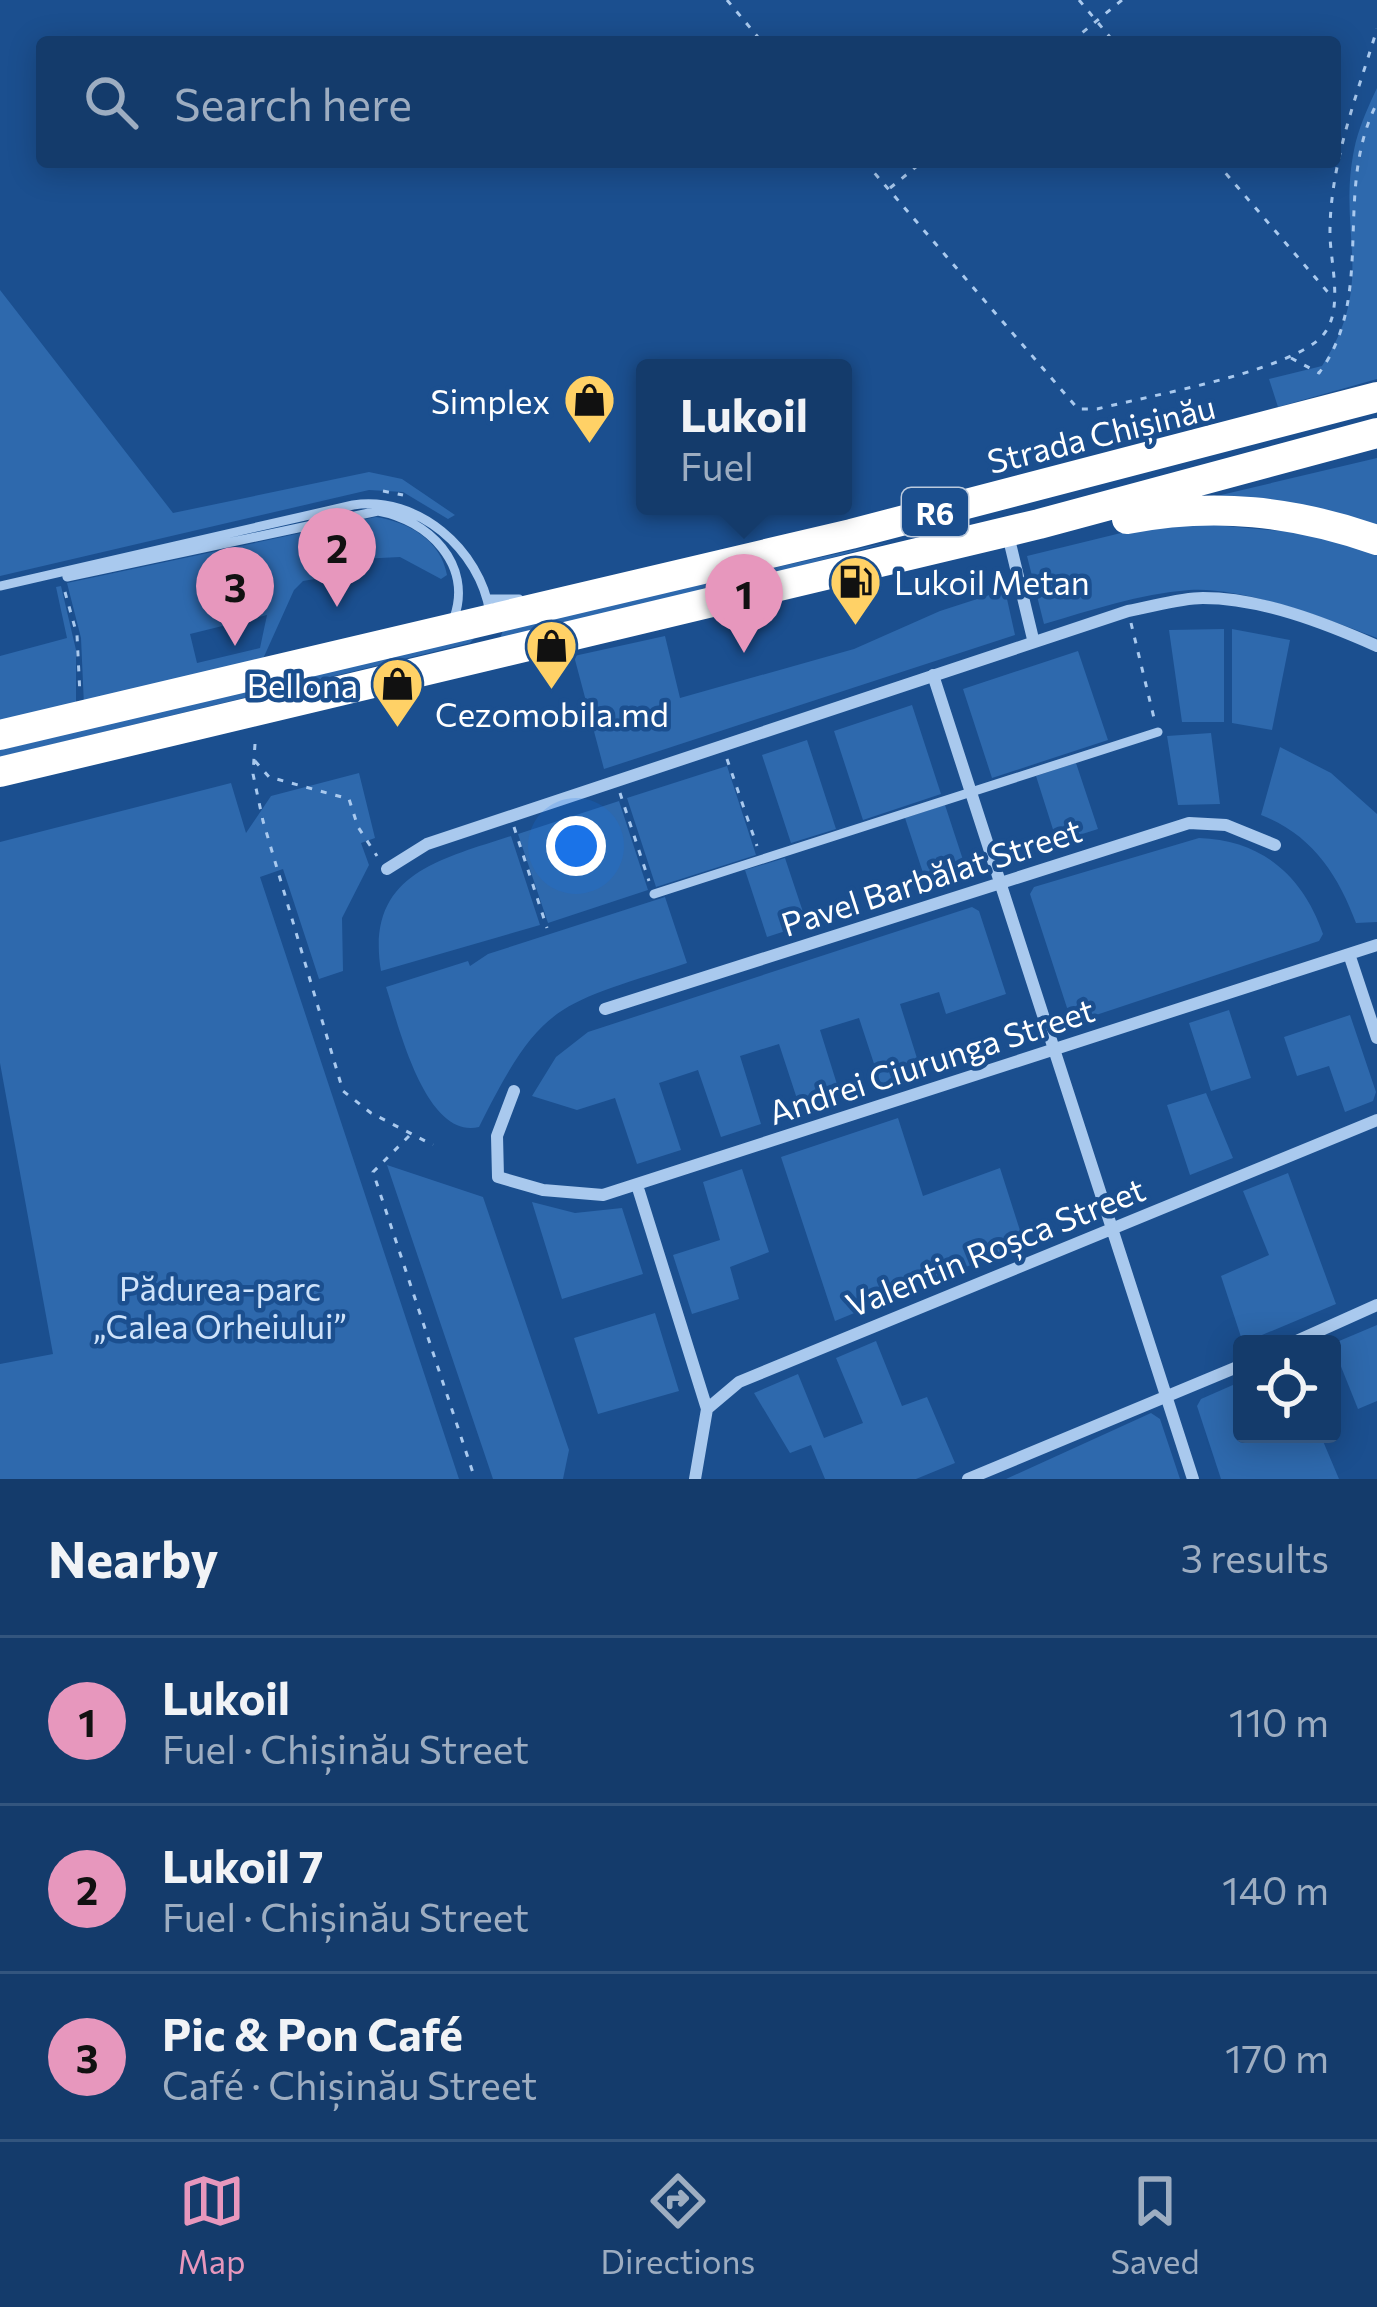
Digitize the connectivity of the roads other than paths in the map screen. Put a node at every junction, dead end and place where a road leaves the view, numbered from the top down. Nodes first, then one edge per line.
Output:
1 (1377, 397) edge
2 (1377, 434) edge
3 (1039, 524) junction
4 (1007, 531) junction
5 (1377, 540) edge
6 (0, 589) edge
7 (490, 609) junction
8 (449, 628) junction
9 (1033, 639) junction
10 (1377, 646) edge
11 (484, 660) junction
12 (933, 675) junction
13 (1157, 732) road end
14 (0, 735) edge
15 (0, 772) edge
16 (967, 793) junction
17 (1275, 845) dead end
18 (386, 869) road end
19 (998, 883) junction
20 (654, 894) road end
21 (1377, 945) edge
22 (1349, 954) junction
23 (605, 1009) dead end
24 (1377, 1038) edge
25 (1053, 1048) junction
26 (514, 1091) dead end
27 (1377, 1120) edge
28 (637, 1185) junction
29 (1108, 1228) junction
30 (1377, 1305) edge
31 (1309, 1335) edge
32 (1233, 1369) edge
33 (1167, 1398) junction
34 (706, 1409) junction
35 (695, 1479) edge
36 (968, 1479) edge
37 (1192, 1479) edge

1 - 7 highway, Strada Chișinău / R6
2 - 3 highway, R6
3 - 4 highway, R6
3 - 5 highway
4 - 9 street
4 - 11 highway, R6
6 - 7 lane
6 - 8 lane
7 - 8 highway, R6
7 - 11 highway
8 - 14 highway, R6
9 - 10 street
9 - 12 street
11 - 15 highway, R6
12 - 16 street
12 - 18 street
13 - 16 lane
16 - 19 street
16 - 20 lane
17 - 19 street, Pavel Barbălat Street
19 - 23 street, Pavel Barbălat Street
19 - 25 street
21 - 22 street, Andrei Ciurunga Street
22 - 24 street
22 - 25 street, Andrei Ciurunga Street
25 - 28 street, Andrei Ciurunga Street
25 - 29 street
26 - 28 street, Andrei Ciurunga Street
27 - 29 street, Valentin Roșca Street
28 - 34 street
29 - 33 street
29 - 34 street, Valentin Roșca Street
30 - 31 street
32 - 33 street
33 - 36 street
33 - 37 street
34 - 35 street

